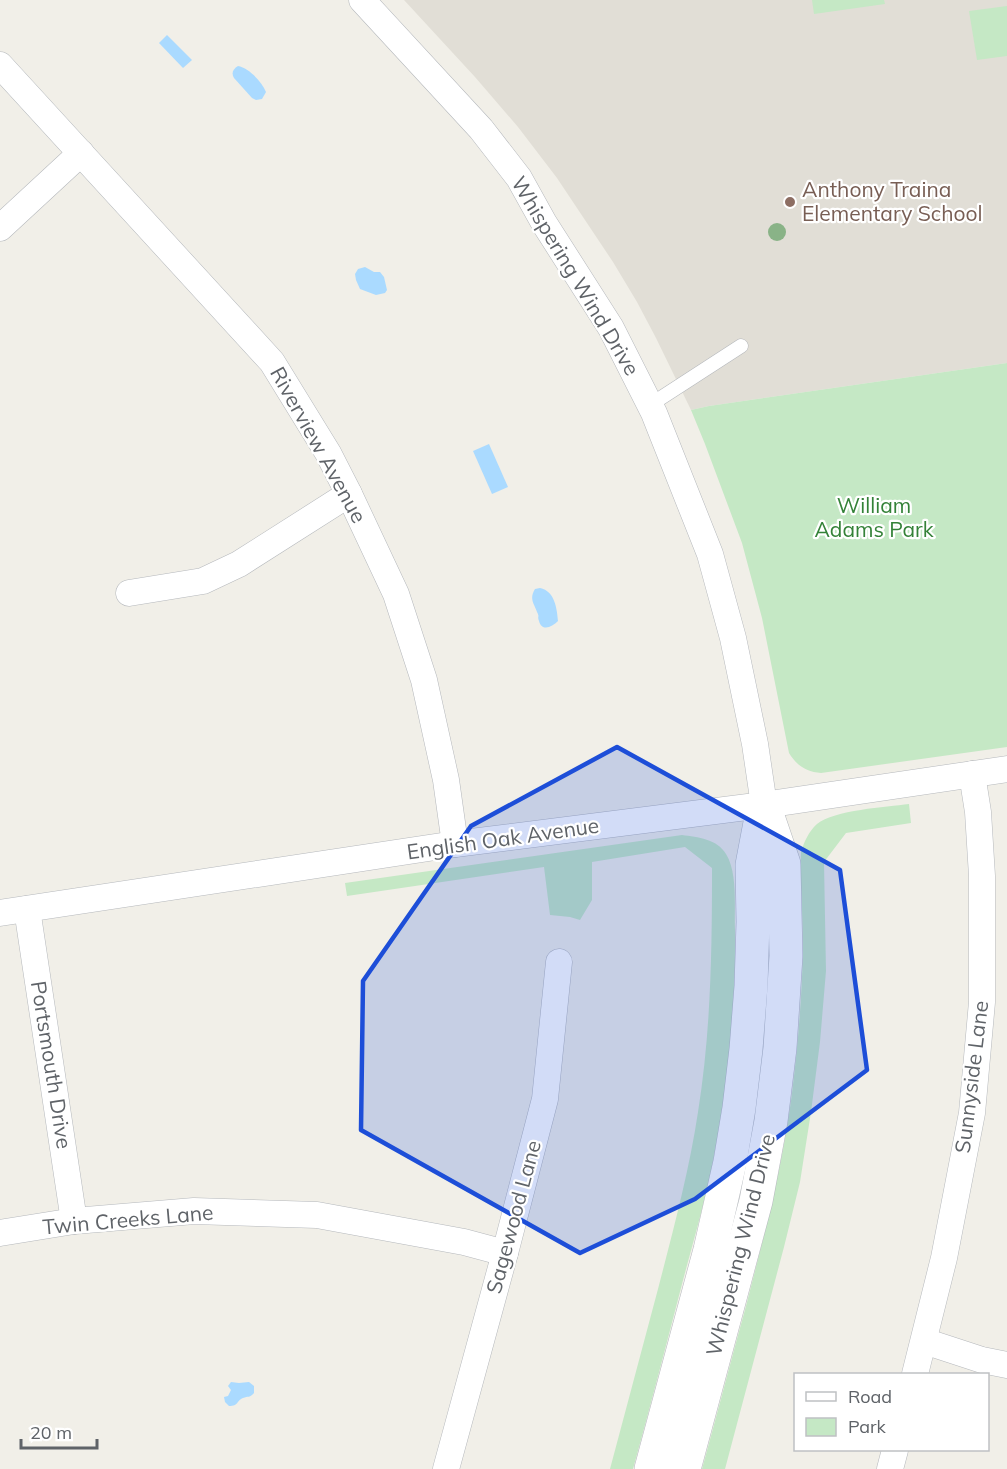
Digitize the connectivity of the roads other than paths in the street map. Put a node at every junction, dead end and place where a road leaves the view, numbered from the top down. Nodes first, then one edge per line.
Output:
1 (362, 0) edge
2 (0, 65) edge
3 (81, 153) junction
4 (0, 228) edge
5 (741, 346) dead end
6 (650, 405) junction
7 (349, 494) junction
8 (129, 593) dead end
9 (1007, 769) edge
10 (972, 774) junction
11 (764, 805) junction
12 (455, 844) junction
13 (27, 909) junction
14 (0, 913) edge
15 (559, 962) dead end
16 (74, 1221) junction
17 (0, 1233) edge
18 (505, 1253) junction
19 (924, 1341) junction
20 (1007, 1365) edge
21 (915, 1373) edge
22 (894, 1451) edge
23 (446, 1469) edge
24 (651, 1469) edge
25 (684, 1469) edge
26 (890, 1469) edge

1 - 6 street, Whispering Wind Drive
2 - 3 street, Riverview Avenue
3 - 4 street
3 - 7 street, Riverview Avenue
5 - 6 lane
6 - 11 street, Whispering Wind Drive
7 - 8 street
7 - 12 street, Riverview Avenue
9 - 10 street, English Oak Avenue
10 - 11 street, English Oak Avenue
10 - 19 street, Sunnyside Lane
11 - 12 street, English Oak Avenue
11 - 24 street, Whispering Wind Drive
11 - 25 street, Whispering Wind Drive
12 - 13 street, English Oak Avenue
13 - 14 street, English Oak Avenue
13 - 16 street, Portsmouth Drive
15 - 18 street, Sagewood Lane
16 - 17 street, Twin Creeks Lane
16 - 18 street, Twin Creeks Lane
18 - 23 street, Sagewood Lane
19 - 20 street
19 - 21 street, Sunnyside Lane
22 - 26 street

